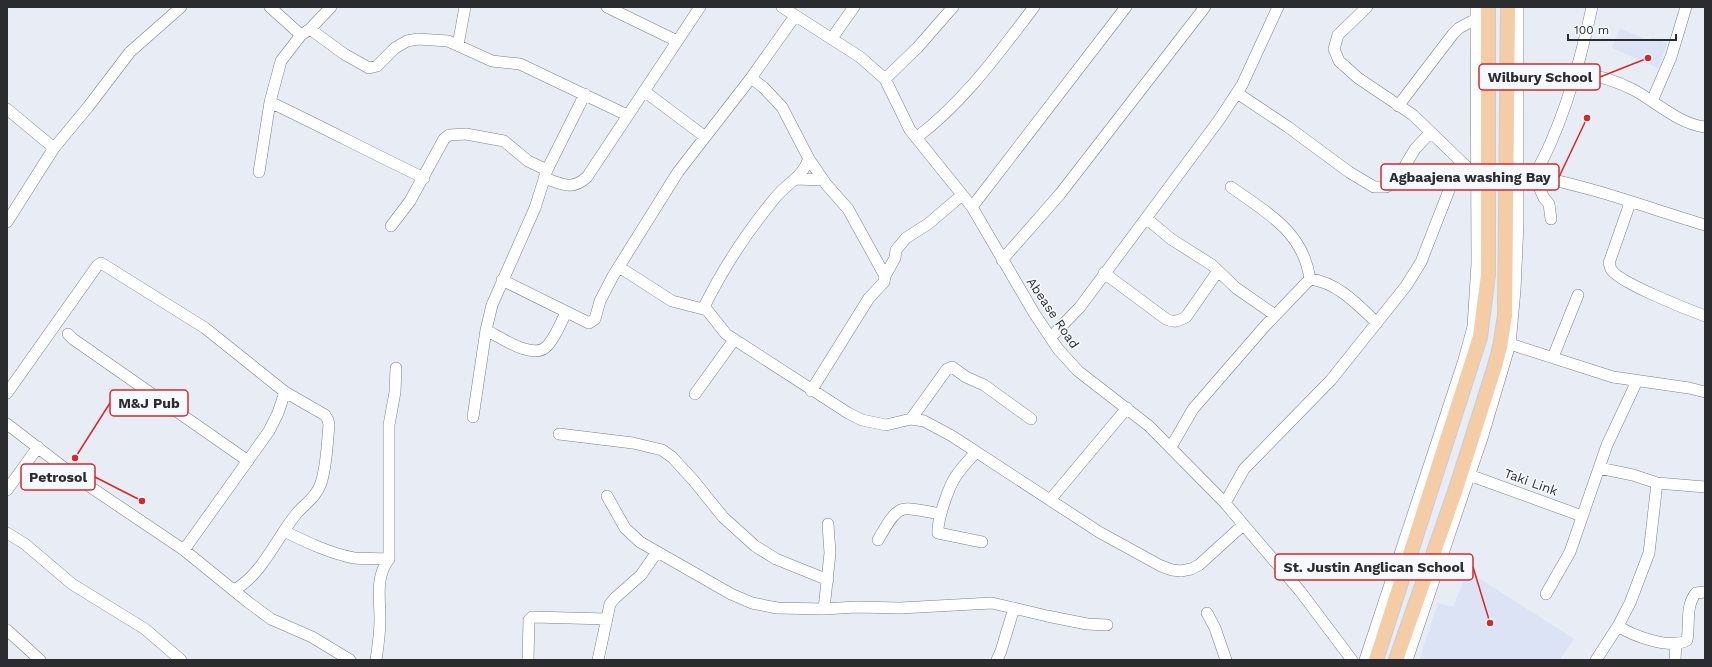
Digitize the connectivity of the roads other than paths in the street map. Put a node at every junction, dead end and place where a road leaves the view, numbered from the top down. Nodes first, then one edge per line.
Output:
1 (181, 7) edge
2 (270, 7) edge
3 (331, 7) edge
4 (465, 7) edge
5 (607, 7) edge
6 (700, 7) edge
7 (782, 7) edge
8 (854, 7) edge
9 (953, 7) edge
10 (1034, 7) edge
11 (1126, 7) edge
12 (1205, 7) edge
13 (1278, 7) edge
14 (1367, 7) edge
15 (1476, 7) edge
16 (1488, 7) edge
17 (1508, 7) edge
18 (1518, 7) edge
19 (1592, 7) edge
20 (1686, 7) edge
21 (795, 16) junction
22 (1476, 19) junction
23 (306, 32) junction
24 (832, 38) junction
25 (677, 41) junction
26 (458, 45) junction
27 (1488, 71) junction
28 (1508, 71) junction
29 (1576, 72) junction
30 (751, 78) junction
31 (884, 79) junction
32 (644, 91) junction
33 (1237, 93) junction
34 (585, 94) junction
35 (1652, 101) junction
36 (270, 102) junction
37 (1398, 106) junction
38 (7, 109) edge
39 (627, 115) junction
40 (1705, 127) edge
41 (1430, 133) junction
42 (704, 136) junction
43 (916, 138) junction
44 (1482, 145) junction
45 (54, 148) junction
46 (808, 158) junction
47 (1460, 162) junction
48 (259, 172) dead end
49 (546, 174) junction
50 (1476, 176) junction
51 (1534, 176) junction
52 (424, 178) junction
53 (1517, 178) junction
54 (796, 180) junction
55 (823, 180) junction
56 (1230, 187) dead end
57 (962, 195) junction
58 (1630, 202) junction
59 (972, 207) junction
60 (1146, 218) junction
61 (1551, 219) dead end
62 (7, 222) edge
63 (1705, 225) edge
64 (391, 226) dead end
65 (1002, 260) junction
66 (618, 266) junction
67 (1218, 271) junction
68 (1104, 273) junction
69 (885, 276) junction
70 (1310, 279) junction
71 (502, 280) junction
72 (1578, 295) dead end
73 (703, 309) junction
74 (566, 312) junction
75 (1275, 315) junction
76 (1705, 316) edge
77 (1378, 323) junction
78 (486, 330) junction
79 (68, 334) dead end
80 (1051, 337) junction
81 (734, 340) junction
82 (1510, 344) junction
83 (1554, 357) junction
84 (396, 368) dead end
85 (1636, 381) junction
86 (811, 391) junction
87 (285, 392) junction
88 (1705, 392) edge
89 (7, 393) edge
90 (695, 394) dead end
91 (1487, 404) junction
92 (1127, 408) junction
93 (473, 417) dead end
94 (911, 419) junction
95 (1031, 419) dead end
96 (7, 424) edge
97 (559, 434) dead end
98 (38, 447) junction
99 (1171, 447) junction
100 (976, 452) junction
101 (248, 461) junction
102 (1599, 468) junction
103 (1469, 475) junction
104 (1657, 483) junction
105 (1705, 487) edge
106 (7, 490) edge
107 (607, 496) dead end
108 (1050, 500) junction
109 (1225, 502) junction
110 (941, 514) junction
111 (1582, 516) junction
112 (828, 524) dead end
113 (1243, 525) junction
114 (284, 531) junction
115 (7, 533) edge
116 (878, 540) dead end
117 (982, 542) dead end
118 (184, 550) junction
119 (657, 552) junction
120 (389, 559) junction
121 (828, 580) junction
122 (234, 590) junction
123 (1705, 592) edge
124 (1546, 594) dead end
125 (1014, 608) junction
126 (824, 609) junction
127 (1207, 612) dead end
128 (607, 619) junction
129 (1107, 625) dead end
130 (1618, 626) junction
131 (7, 630) edge
132 (1676, 643) junction
133 (40, 660) edge
134 (181, 660) edge
135 (350, 660) edge
136 (376, 660) edge
137 (528, 660) edge
138 (598, 660) edge
139 (997, 660) edge
140 (1226, 660) edge
141 (1352, 660) edge
142 (1365, 660) edge
143 (1376, 660) edge
144 (1396, 660) edge
145 (1407, 660) edge
146 (1596, 660) edge
147 (1675, 660) edge

1 - 45 street
2 - 23 street
3 - 23 street
4 - 26 street
5 - 25 street
6 - 25 street
7 - 21 street, Abease Road
8 - 24 street
9 - 31 street
10 - 43 street
11 - 59 street
12 - 65 street
13 - 33 street
14 - 37 street
15 - 22 street
16 - 27 main road
17 - 28 main road
18 - 53 street
19 - 29 street
20 - 35 street
21 - 24 street, Abease Road
21 - 30 street
22 - 37 street
22 - 44 street
23 - 26 street
23 - 36 street
24 - 31 street, Abease Road
25 - 32 street
26 - 34 street
27 - 28 main road
27 - 44 main road
28 - 91 main road
29 - 35 street
29 - 51 street
30 - 42 street
30 - 46 street
31 - 43 street, Abease Road
32 - 39 street
32 - 42 street
33 - 41 street
33 - 60 street
34 - 39 street
34 - 49 street
35 - 40 street
36 - 48 street
36 - 52 street
37 - 41 street
38 - 45 street
39 - 49 street
41 - 47 street
42 - 66 street
43 - 57 street, Abease Road
44 - 50 street
44 - 143 main road
45 - 62 street
46 - 54 street
46 - 55 street
47 - 50 street
47 - 77 street
49 - 52 street
49 - 71 street
50 - 142 street
51 - 53 street
51 - 58 street
51 - 61 street
52 - 64 street
53 - 82 street
54 - 55 street
54 - 73 street
55 - 69 street
56 - 70 street
57 - 59 street, Abease Road
57 - 69 street
58 - 63 street
58 - 76 street
59 - 65 street, Abease Road
60 - 67 street
60 - 68 street
65 - 80 street, Abease Road
66 - 73 street
66 - 74 street
67 - 68 street
67 - 75 street
68 - 80 street
69 - 86 street
70 - 75 street
70 - 77 street
71 - 74 street
71 - 78 street
72 - 83 street
73 - 81 street
74 - 78 street
75 - 99 street
77 - 109 street
78 - 93 street
79 - 101 street
80 - 92 street, Abease Road
81 - 86 street
81 - 90 street
82 - 83 street
82 - 91 street
83 - 85 street
84 - 120 street
85 - 88 street
85 - 102 street
86 - 94 street
87 - 89 street
87 - 101 street
87 - 114 street
91 - 103 street
91 - 144 main road
92 - 99 street, Abease Road
92 - 108 street
94 - 95 street
94 - 100 street
96 - 98 street
97 - 121 street
98 - 106 street
98 - 118 street
99 - 109 street, Abease Road
100 - 108 street
100 - 110 street
101 - 118 street
102 - 104 street
102 - 111 street
103 - 111 street, Taki Link
103 - 145 street
104 - 105 street
104 - 130 street
107 - 119 street
108 - 113 street
109 - 113 street, Abease Road
110 - 116 street
110 - 117 street
111 - 124 street
112 - 121 street
113 - 141 street, Abease Road
114 - 120 street
114 - 122 street
115 - 134 street
118 - 122 street
119 - 126 street
119 - 128 street
120 - 136 street
121 - 126 street
122 - 135 street
123 - 132 street
125 - 126 street
125 - 129 street
125 - 139 street
127 - 140 street
128 - 137 street
128 - 138 street
130 - 132 street
130 - 146 street
131 - 133 street
132 - 147 street

